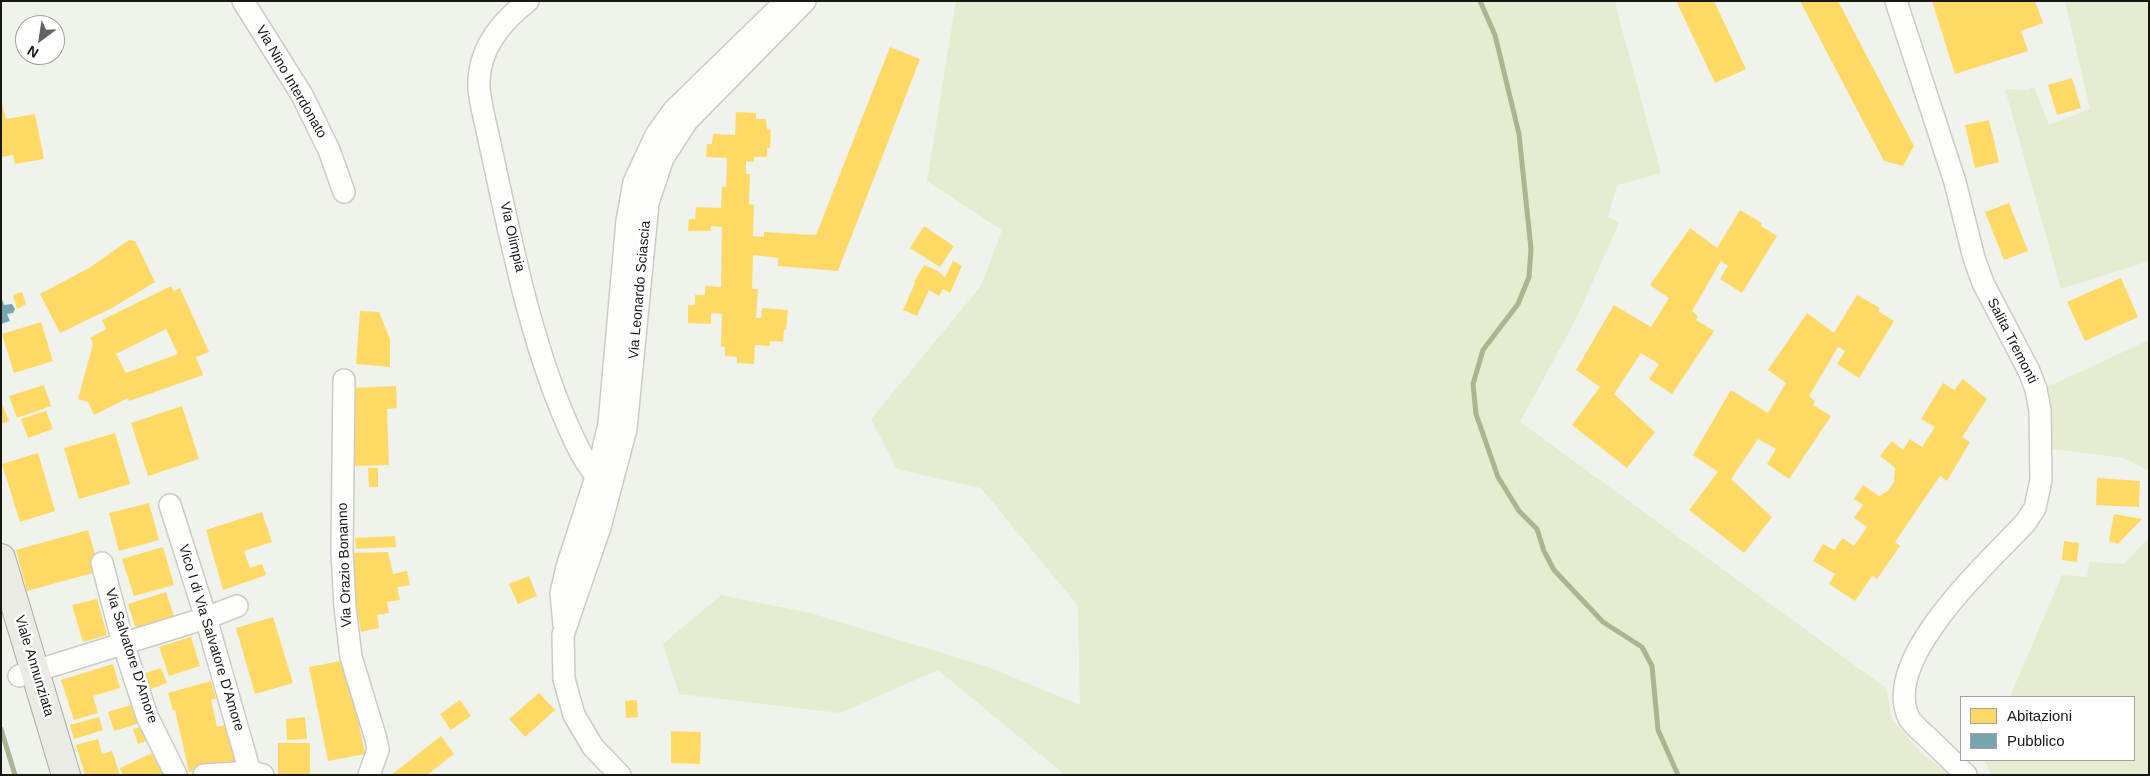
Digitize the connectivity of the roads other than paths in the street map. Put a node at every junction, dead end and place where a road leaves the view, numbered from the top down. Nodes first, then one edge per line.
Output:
1 (243, 1) edge
2 (265, 1) edge
3 (528, 1) edge
4 (786, 1) edge
5 (805, 1) edge
6 (1896, 1) edge
7 (256, 21) junction
8 (344, 192) dead end
9 (631, 280) junction
10 (344, 380) dead end
11 (603, 484) junction
12 (170, 505) dead end
13 (1, 558) edge
14 (102, 563) dead end
15 (237, 606) dead end
16 (1, 618) edge
17 (206, 618) junction
18 (124, 642) junction
19 (27, 673) junction
20 (257, 773) edge
21 (47, 775) edge
22 (66, 775) edge
23 (176, 775) edge
24 (204, 775) edge
25 (369, 775) edge
26 (620, 775) edge
27 (1966, 775) edge

1 - 7 street, Via Nino Interdonato
2 - 7 street
3 - 11 street, Via Olimpia
4 - 9 street, Via Leonardo Sciascia
5 - 9 street, Via Leonardo Sciascia
6 - 27 street, Salita Tremonti
7 - 8 street, Via Nino Interdonato
9 - 11 street, Via Leonardo Sciascia
10 - 25 street, Via Orazio Bonanno
11 - 26 street, Via Leonardo Sciascia
12 - 17 street, Vico I di Via Salvatore D'Amore
13 - 19 main road, Viale Annunziata
14 - 18 street, Via Salvatore D'Amore
15 - 17 street
16 - 19 main road, Viale Annunziata
17 - 18 street
17 - 20 street, Vico I di Via Salvatore D'Amore
18 - 19 street
18 - 23 street, Via Salvatore D'Amore
19 - 21 main road, Viale Annunziata
19 - 22 main road, Viale Annunziata
20 - 24 street

